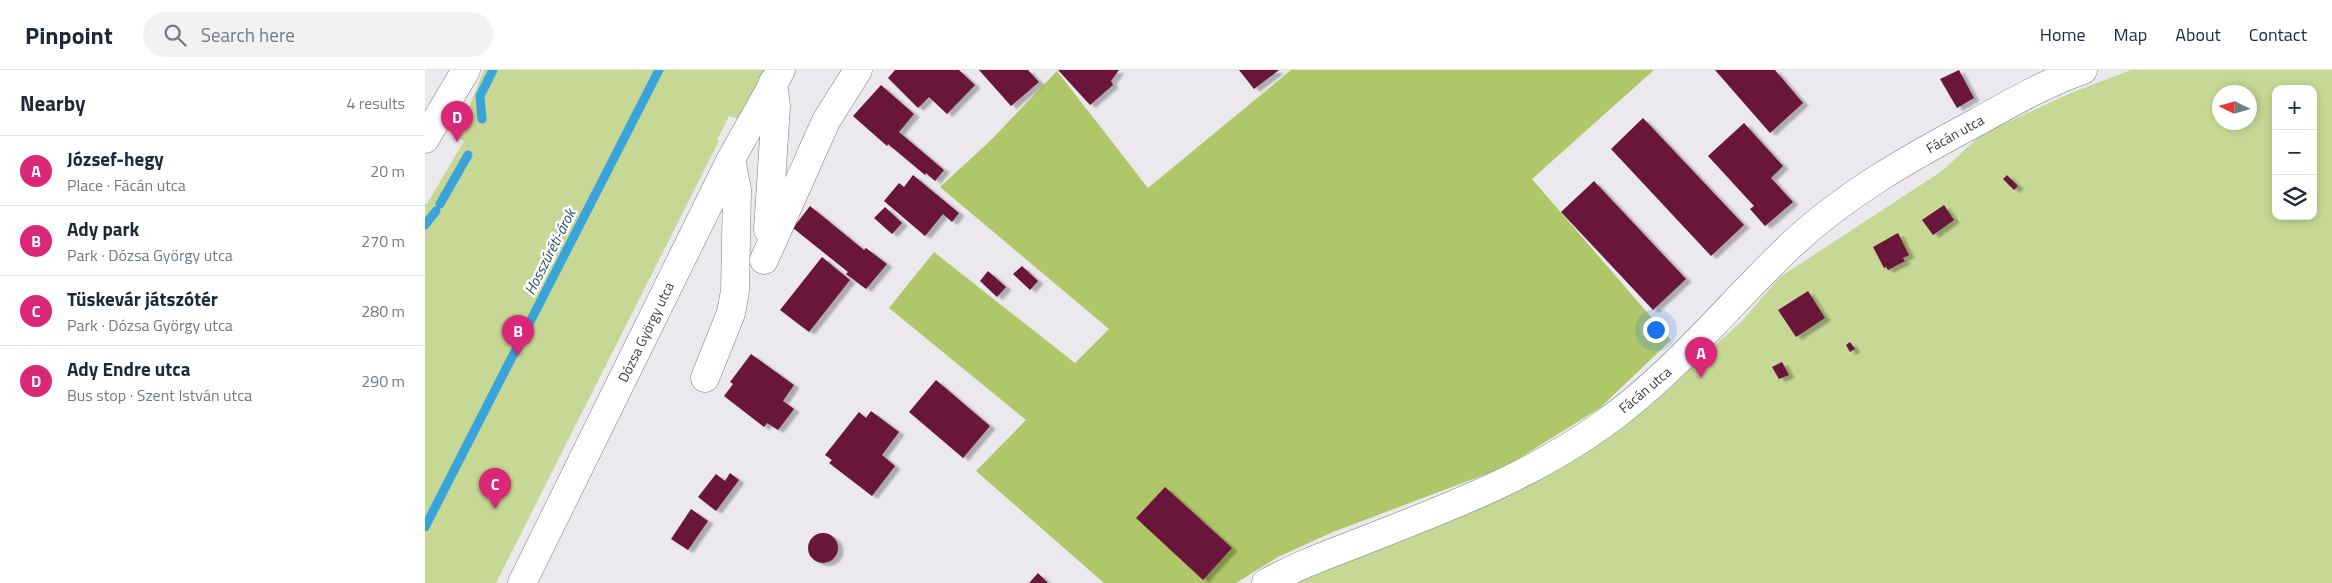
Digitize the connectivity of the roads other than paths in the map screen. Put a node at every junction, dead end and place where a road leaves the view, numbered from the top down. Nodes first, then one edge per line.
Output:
1 (466, 70) edge
2 (858, 70) edge
3 (2083, 70) edge
4 (777, 76) edge
5 (425, 139) edge
6 (731, 159) junction
7 (776, 234) junction
8 (764, 260) dead end
9 (705, 378) dead end
10 (522, 583) edge
11 (1266, 583) edge

1 - 5 street
2 - 7 street
3 - 11 street, Fácán utca
4 - 6 street, Dózsa György utca
4 - 7 street, Dózsa György utca
6 - 9 street
6 - 10 street, Dózsa György utca
7 - 8 street

